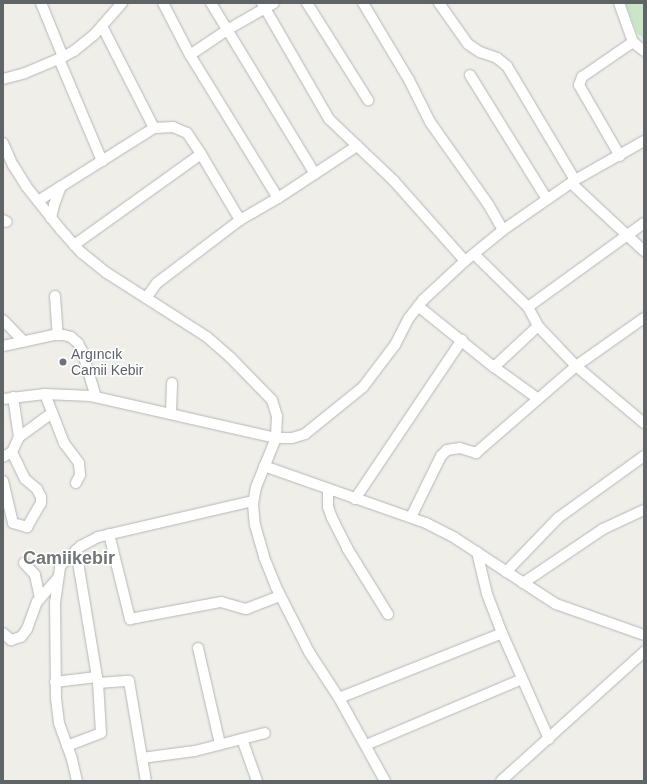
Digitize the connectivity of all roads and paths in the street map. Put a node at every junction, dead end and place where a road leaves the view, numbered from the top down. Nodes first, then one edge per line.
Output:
1 (41, 3) edge
2 (122, 3) edge
3 (163, 3) edge
4 (211, 3) edge
5 (274, 3) edge
6 (307, 3) edge
7 (363, 3) edge
8 (439, 3) edge
9 (619, 3) edge
10 (264, 6) edge
11 (102, 26) junction
12 (227, 30) junction
13 (633, 42) junction
14 (644, 51) edge
15 (190, 55) junction
16 (61, 58) junction
17 (470, 75) dead end
18 (3, 79) edge
19 (368, 100) dead end
20 (154, 128) junction
21 (644, 141) edge
22 (3, 143) edge
23 (357, 146) junction
24 (201, 154) junction
25 (620, 156) junction
26 (102, 161) junction
27 (315, 174) junction
28 (573, 181) junction
29 (61, 186) junction
30 (278, 198) junction
31 (547, 199) junction
32 (38, 201) junction
33 (51, 218) junction
34 (240, 220) junction
35 (644, 223) edge
36 (503, 230) junction
37 (628, 235) junction
38 (74, 245) junction
39 (644, 251) edge
40 (474, 254) junction
41 (465, 261) junction
42 (55, 296) dead end
43 (146, 298) junction
44 (418, 306) junction
45 (528, 307) junction
46 (644, 318) edge
47 (3, 320) edge
48 (538, 326) junction
49 (58, 335) junction
50 (462, 340) junction
51 (24, 342) junction
52 (3, 346) edge
53 (576, 366) junction
54 (494, 367) junction
55 (172, 383) dead end
56 (45, 394) junction
57 (96, 397) junction
58 (8, 398) edge
59 (537, 398) junction
60 (52, 413) junction
61 (171, 413) junction
62 (644, 423) edge
63 (19, 437) junction
64 (276, 438) junction
65 (8, 454) edge
66 (644, 456) edge
67 (264, 466) junction
68 (3, 481) edge
69 (76, 482) dead end
70 (328, 490) junction
71 (356, 499) junction
72 (253, 501) junction
73 (644, 510) edge
74 (411, 517) junction
75 (109, 534) junction
76 (76, 550) junction
77 (477, 552) junction
78 (24, 563) dead end
79 (506, 572) junction
80 (58, 578) junction
81 (523, 583) junction
82 (280, 596) junction
83 (40, 598) junction
84 (388, 614) dead end
85 (3, 633) edge
86 (502, 633) junction
87 (644, 635) edge
88 (198, 648) dead end
89 (644, 652) edge
90 (522, 678) junction
91 (97, 680) junction
92 (55, 682) junction
93 (339, 698) junction
94 (265, 733) dead end
95 (242, 739) junction
96 (549, 739) junction
97 (220, 744) junction
98 (366, 745) junction
99 (66, 746) junction
100 (142, 758) junction
101 (77, 781) edge
102 (146, 781) edge
103 (257, 781) edge
104 (385, 781) edge
105 (501, 781) edge

1 - 16 street
2 - 11 street
3 - 15 street
4 - 12 street
5 - 10 street
6 - 19 street
7 - 36 street
8 - 28 street
9 - 13 street
10 - 12 street
10 - 23 street
11 - 16 street
11 - 20 street
12 - 15 street
12 - 27 street
13 - 14 street
13 - 25 street
15 - 30 street
16 - 18 street
16 - 26 street
17 - 31 street
20 - 24 street
20 - 26 street
21 - 25 street
22 - 32 street
23 - 27 street
23 - 41 street
24 - 34 street
24 - 38 street
25 - 28 street
26 - 29 street
27 - 30 street
28 - 31 street
28 - 37 street
29 - 32 street
29 - 33 street
30 - 34 street
31 - 36 street
32 - 33 street
33 - 38 street
34 - 43 street
35 - 37 street
36 - 40 street
37 - 39 street
37 - 45 street
38 - 43 street
40 - 41 street
40 - 45 street
41 - 44 street
42 - 49 street
43 - 64 street
44 - 50 street
44 - 64 street
45 - 48 street
46 - 53 street
47 - 51 street
48 - 53 street
48 - 54 street
49 - 51 street
49 - 57 street
50 - 54 street
50 - 71 street
51 - 52 street
53 - 59 street
53 - 62 street
54 - 59 street
55 - 61 street
56 - 57 street
56 - 58 street
56 - 60 street
57 - 61 street
58 - 63 street
59 - 74 street
60 - 63 street
60 - 69 street
61 - 64 street
63 - 65 street
64 - 67 street
65 - 68 street
66 - 79 street
67 - 70 street
67 - 72 street
70 - 71 street
70 - 84 street
71 - 74 street
72 - 75 street
72 - 82 street
73 - 81 street
74 - 77 street
75 - 76 street
75 - 82 street
76 - 80 street
76 - 91 street
77 - 79 street
77 - 86 street
78 - 83 street
79 - 81 street
80 - 83 street
80 - 92 street
81 - 87 street
82 - 93 street
83 - 85 street
86 - 90 street
86 - 93 street
88 - 97 street
89 - 96 street
90 - 96 street
90 - 98 street
91 - 92 street
91 - 99 street
91 - 100 street
92 - 99 street
93 - 98 street
94 - 95 street
95 - 97 street
95 - 103 street
96 - 105 street
97 - 100 street
98 - 104 street
99 - 101 street
100 - 102 street

